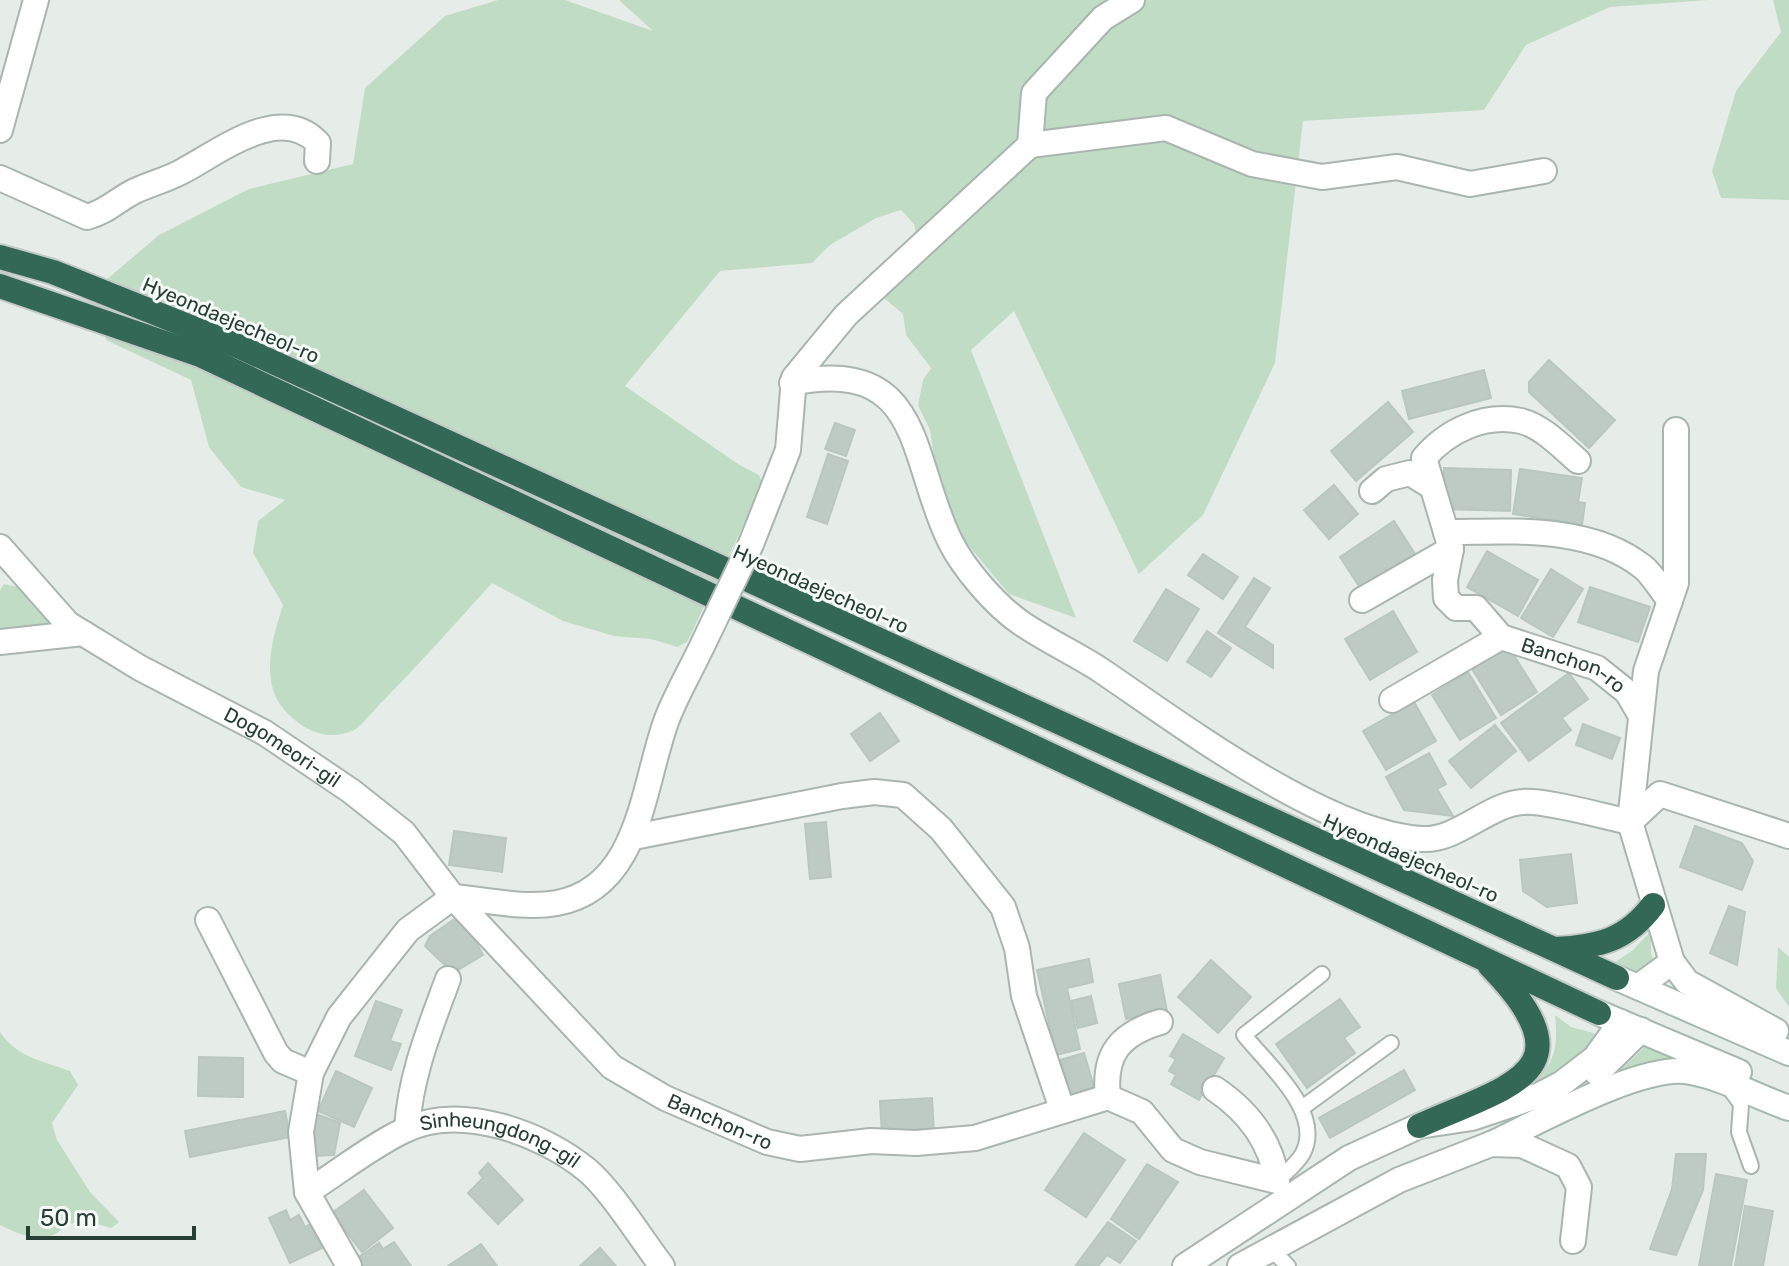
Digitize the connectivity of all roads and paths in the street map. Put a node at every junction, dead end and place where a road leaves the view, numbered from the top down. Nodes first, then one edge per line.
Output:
1 (36, 0) edge
2 (1132, 0) edge
3 (0, 130) edge
4 (1030, 145) junction
5 (317, 161) dead end
6 (1544, 171) dead end
7 (0, 178) edge
8 (0, 254) edge
9 (0, 286) edge
10 (0, 296) edge
11 (88, 315) junction
12 (792, 383) junction
13 (1676, 430) dead end
14 (1578, 461) dead end
15 (1431, 486) junction
16 (1372, 491) dead end
17 (1449, 541) junction
18 (0, 547) edge
19 (1362, 600) dead end
20 (1670, 601) junction
21 (83, 633) junction
22 (1501, 637) junction
23 (0, 642) edge
24 (1392, 700) dead end
25 (1641, 716) junction
26 (1630, 822) junction
27 (1789, 836) edge
28 (634, 837) junction
29 (453, 897) junction
30 (1653, 905) junction
31 (208, 920) dead end
32 (1554, 950) junction
33 (1483, 959) junction
34 (1672, 962) junction
35 (1322, 974) dead end
36 (448, 979) dead end
37 (1637, 987) junction
38 (1160, 1022) dead end
39 (1620, 1022) junction
40 (1789, 1038) edge
41 (1391, 1043) dead end
42 (1789, 1053) edge
43 (311, 1073) junction
44 (1727, 1084) junction
45 (1215, 1089) dead end
46 (1789, 1093) edge
47 (1108, 1097) junction
48 (1302, 1108) junction
49 (1789, 1108) edge
50 (1062, 1109) junction
51 (1419, 1126) junction
52 (407, 1129) junction
53 (1491, 1144) junction
54 (1751, 1166) dead end
55 (1277, 1181) junction
56 (307, 1192) junction
57 (1296, 1235) junction
58 (1573, 1241) dead end
59 (1280, 1258) edge
60 (349, 1266) edge
61 (662, 1266) edge
62 (1185, 1266) edge
63 (1240, 1266) edge

1 - 3 street
2 - 4 street
4 - 6 street
4 - 12 street
5 - 7 street
8 - 32 highway, Hyeondaejecheol-ro
9 - 11 highway
10 - 11 highway
11 - 33 highway
12 - 26 street
12 - 28 street, bridge
13 - 20 street, Banchon-ro
14 - 15 street, Banchon-ro
15 - 16 street
15 - 17 street, Banchon-ro
17 - 19 street
17 - 20 street
17 - 22 street, Banchon-ro
18 - 21 street, Dogomeori-gil
20 - 25 street, Banchon-ro
21 - 23 street
21 - 29 street, Dogomeori-gil
22 - 24 street
22 - 25 street, Banchon-ro
25 - 26 street, Banchon-ro
26 - 27 street
26 - 30 street, Banchon-ro
28 - 29 street
28 - 50 street
29 - 43 street
29 - 50 street, Banchon-ro
30 - 32 highway
30 - 34 street, Banchon-ro
31 - 43 street
32 - 37 highway, Hyeondaejecheol-ro
33 - 39 highway
33 - 51 highway
34 - 37 street
34 - 40 street
35 - 48 lane
36 - 52 street
37 - 39 street
37 - 42 street
38 - 47 street
39 - 46 street
39 - 51 street
39 - 57 street
41 - 48 lane
43 - 56 street
44 - 49 street
44 - 53 street
44 - 54 lane
45 - 55 street
47 - 50 street, Banchon-ro
47 - 55 street
48 - 55 lane
51 - 62 street
52 - 56 street, Sinheungdong-gil
52 - 61 street, Sinheungdong-gil
53 - 57 street
53 - 58 street
56 - 60 street
57 - 59 street
59 - 63 street

